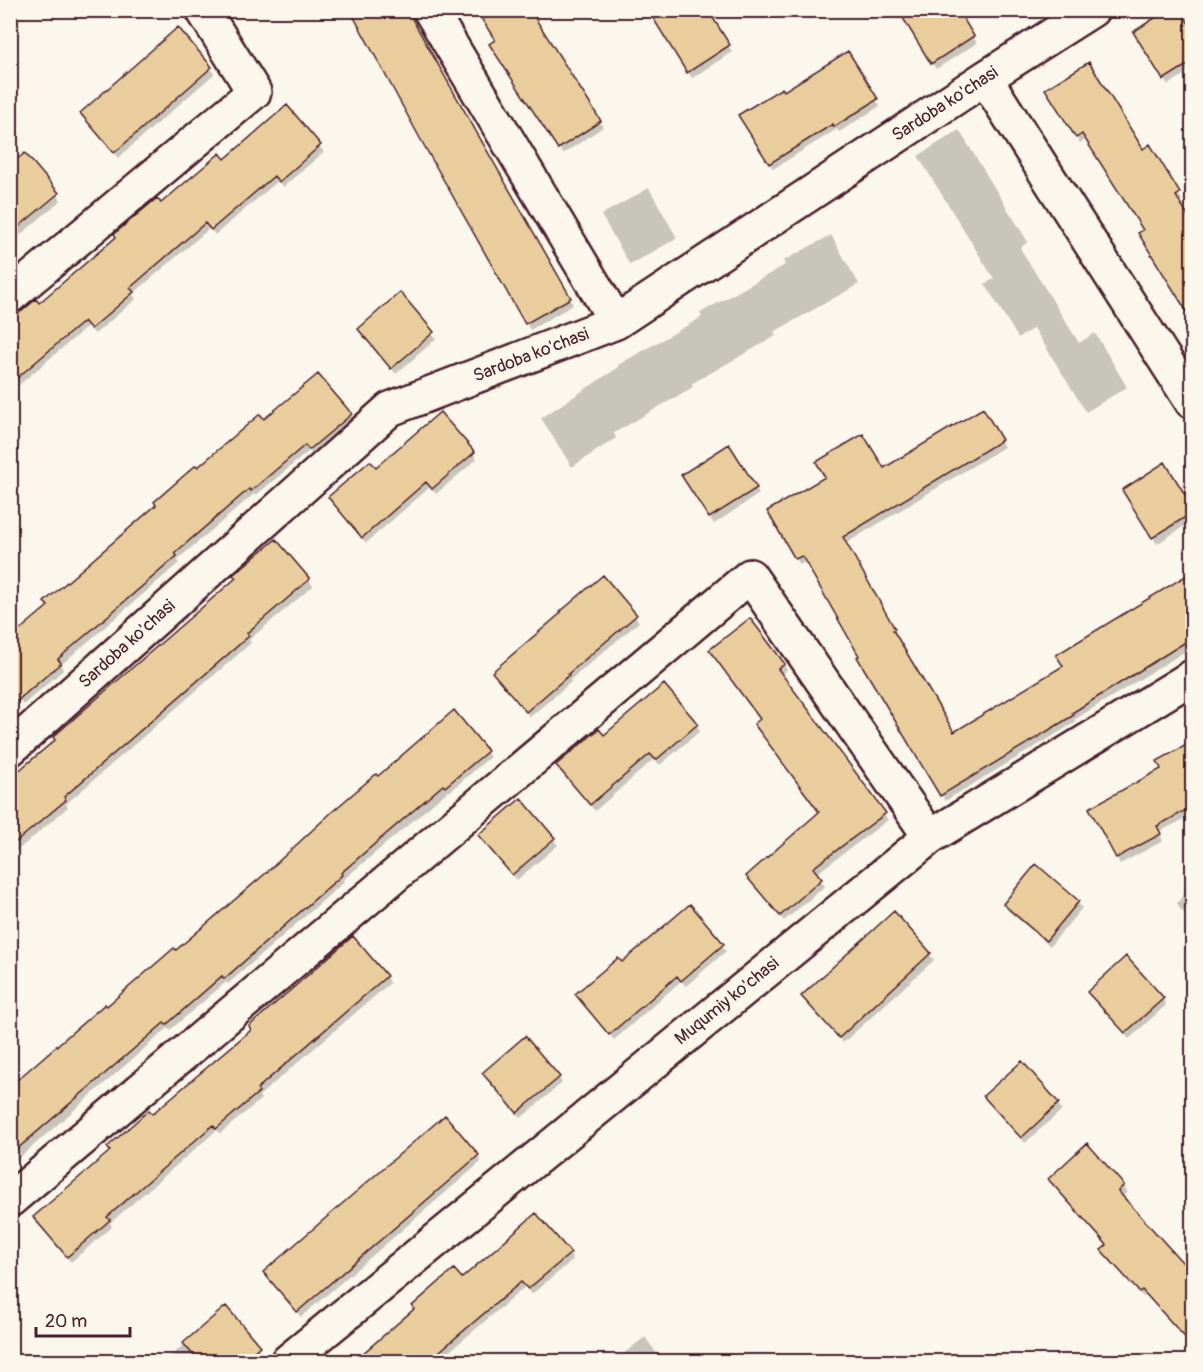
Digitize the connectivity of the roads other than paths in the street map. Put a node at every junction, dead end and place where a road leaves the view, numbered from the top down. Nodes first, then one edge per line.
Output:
1 (203, 10) edge
2 (430, 10) edge
3 (1092, 10) edge
4 (985, 78) junction
5 (10, 296) edge
6 (616, 322) junction
7 (1192, 402) edge
8 (1192, 677) edge
9 (10, 748) edge
10 (930, 837) junction
11 (10, 1200) edge
12 (287, 1362) edge

1 - 5 street
2 - 6 street
3 - 4 street, Sardoba ko'chasi
4 - 6 street, Sardoba ko'chasi
4 - 7 street
6 - 9 street, Sardoba ko'chasi
8 - 10 street, Muqumiy ko'chasi
10 - 11 street
10 - 12 street, Muqumiy ko'chasi

